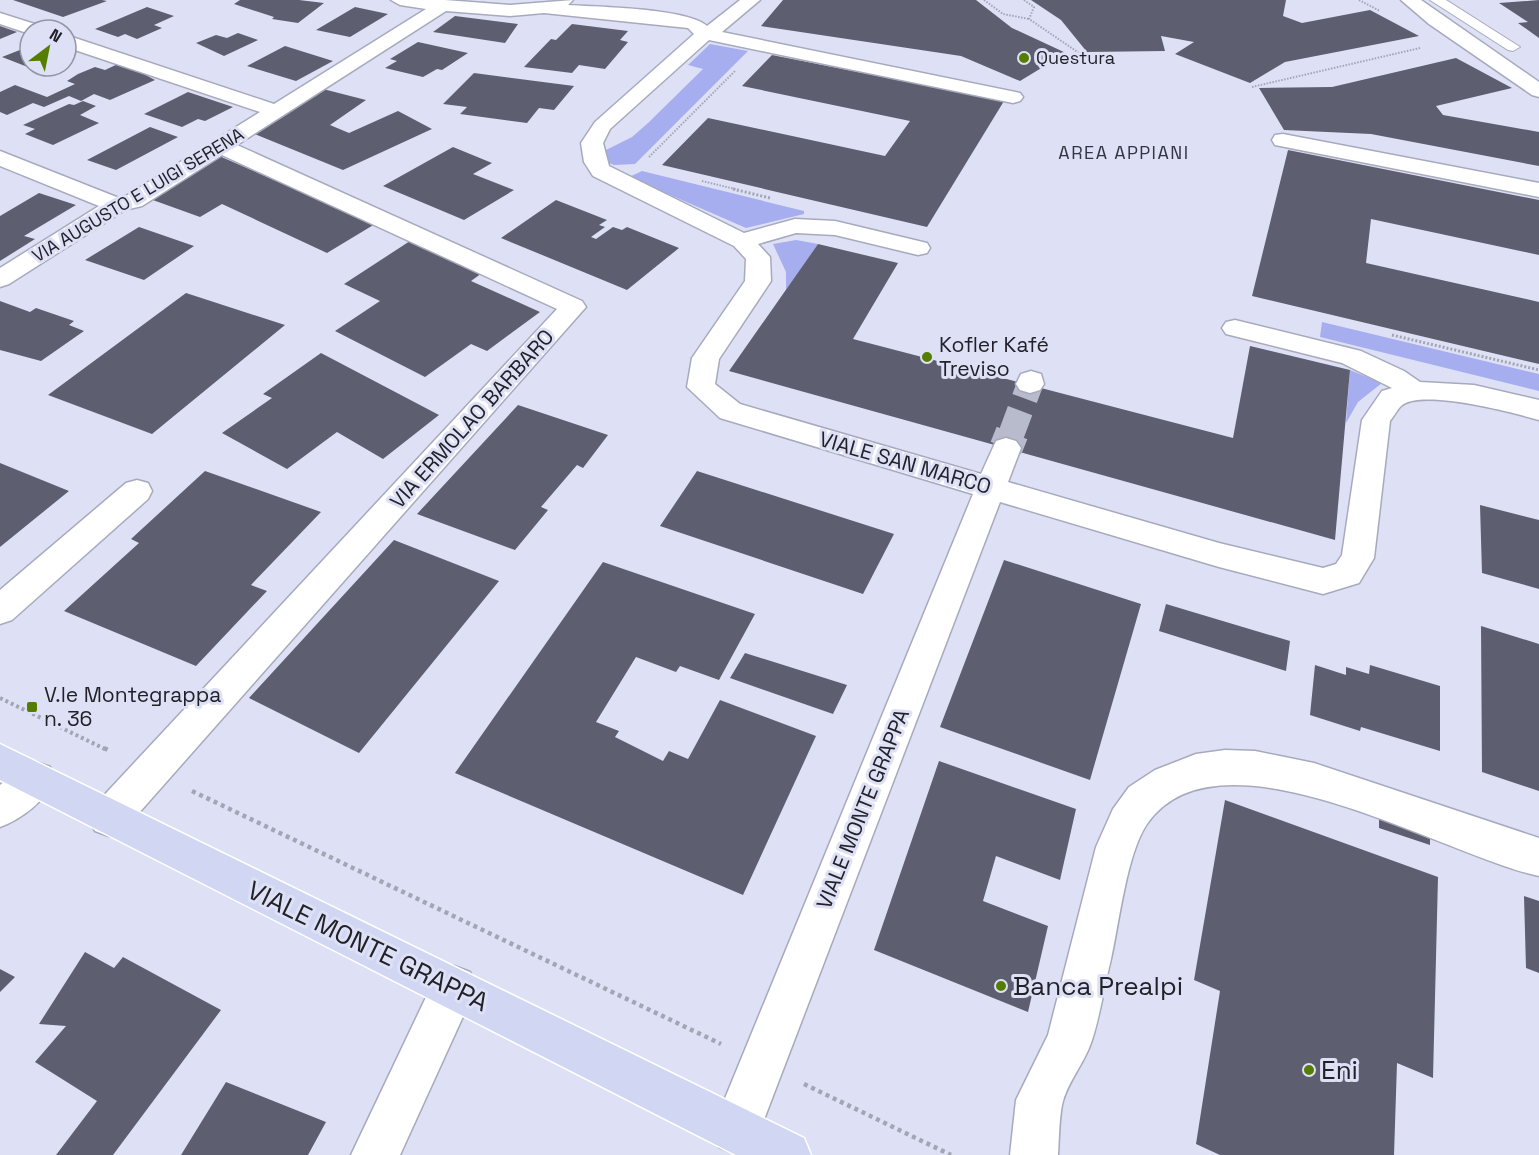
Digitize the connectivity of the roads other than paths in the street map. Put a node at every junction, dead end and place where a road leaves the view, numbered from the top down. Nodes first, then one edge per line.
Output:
1 (400, 0) edge
2 (564, 0) edge
3 (751, 0) edge
4 (1393, 0) edge
5 (1410, 0) edge
6 (1437, 0) edge
7 (444, 5) junction
8 (545, 8) junction
9 (0, 18) edge
10 (1435, 20) junction
11 (18, 24) edge
12 (705, 34) junction
13 (78, 44) edge
14 (1513, 47) dead end
15 (1539, 91) edge
16 (1013, 97) dead end
17 (276, 111) junction
18 (1283, 140) dead end
19 (220, 146) junction
20 (0, 158) edge
21 (1539, 190) edge
22 (117, 205) junction
23 (742, 241) junction
24 (918, 248) dead end
25 (0, 279) edge
26 (1235, 328) dead end
27 (1414, 391) junction
28 (1539, 410) edge
29 (1005, 448) tunnel mouth
30 (990, 488) junction
31 (137, 491) dead end
32 (0, 609) edge
33 (18, 770) edge
34 (0, 809) edge
35 (109, 818) junction
36 (1539, 857) edge
37 (453, 988) junction
38 (736, 1130) junction
39 (375, 1155) edge
40 (787, 1155) edge
41 (1034, 1155) edge

1 - 7 street
2 - 8 street
3 - 12 street, VIALE SAN MARCO
4 - 10 street
5 - 10 street
6 - 14 lane
7 - 8 street
7 - 17 street, VIA AUGUSTO E LUIGI SERENA
8 - 12 street
9 - 11 street
10 - 15 street
12 - 16 street
12 - 23 street, VIALE SAN MARCO
13 - 17 street, VIA AUGUSTO E LUIGI SERENA
17 - 19 street, VIA AUGUSTO E LUIGI SERENA
18 - 21 street
19 - 22 street, VIA AUGUSTO E LUIGI SERENA
19 - 35 street, VIA ERMOLAO BARBARO
20 - 22 street
22 - 25 street, VIA AUGUSTO E LUIGI SERENA
23 - 24 street
23 - 30 street, VIALE SAN MARCO
26 - 27 street
27 - 28 street, VIALE SAN MARCO
27 - 30 street, VIALE SAN MARCO
29 - 30 street, VIALE MONTE GRAPPA
30 - 38 street, VIALE MONTE GRAPPA
31 - 32 street
33 - 34 street
33 - 35 main road, VIALE MONTE GRAPPA
35 - 37 main road, VIALE MONTE GRAPPA
36 - 41 street
37 - 38 main road, VIALE MONTE GRAPPA
37 - 39 street
38 - 40 main road, VIALE MONTE GRAPPA

